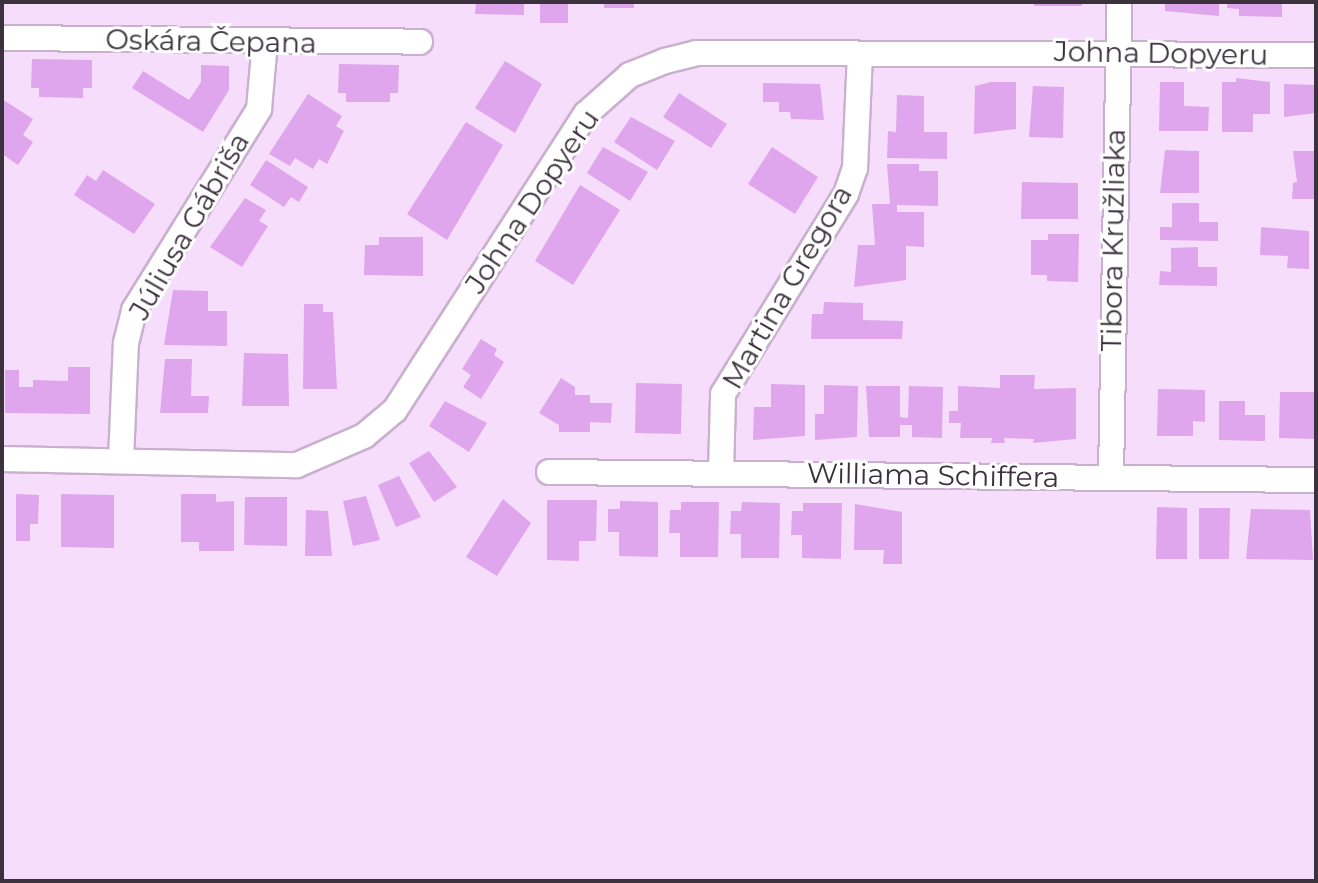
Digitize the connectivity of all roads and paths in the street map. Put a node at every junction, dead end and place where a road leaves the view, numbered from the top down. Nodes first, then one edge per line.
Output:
1 (1119, 2) edge
2 (2, 38) edge
3 (265, 42) junction
4 (420, 42) dead end
5 (1118, 51) junction
6 (860, 54) junction
7 (1316, 55) edge
8 (2, 459) edge
9 (121, 460) junction
10 (549, 472) dead end
11 (721, 473) junction
12 (1111, 477) junction
13 (1316, 480) edge

1 - 5 street, Tibora Kružliaka
2 - 3 street, Oskára Čepana
3 - 4 street, Oskára Čepana
3 - 9 street, Júliusa Gábriša
5 - 6 street, Johna Dopyeru
5 - 7 street, Johna Dopyeru
5 - 12 street, Tibora Kružliaka
6 - 9 street, Johna Dopyeru
6 - 11 street, Martina Gregora
8 - 9 street, Johna Dopyeru
10 - 11 street, Williama Schiffera
11 - 12 street, Williama Schiffera
12 - 13 street, Williama Schiffera

